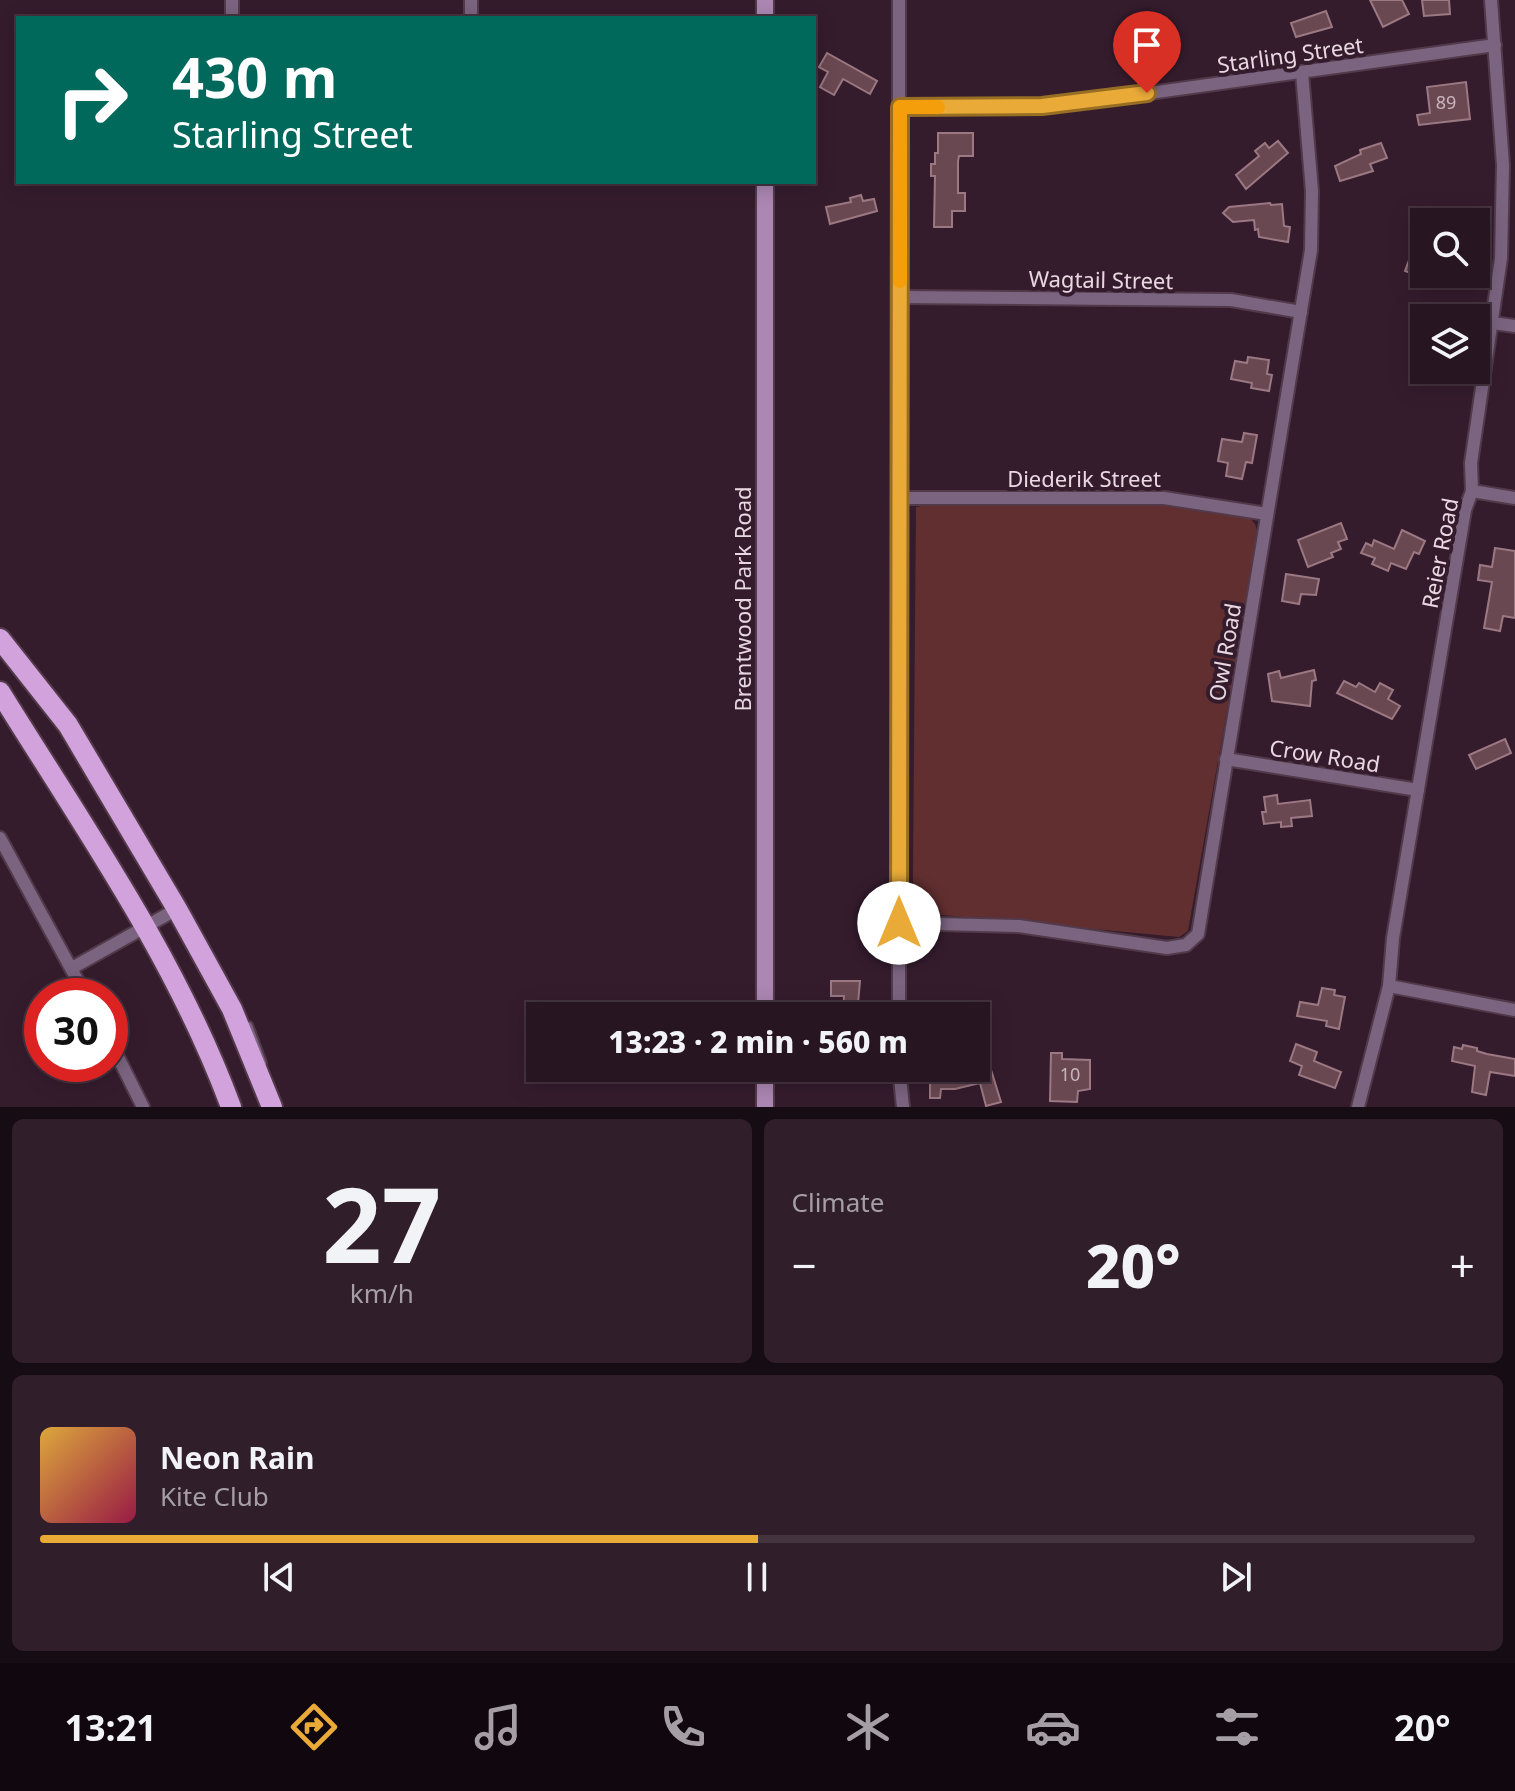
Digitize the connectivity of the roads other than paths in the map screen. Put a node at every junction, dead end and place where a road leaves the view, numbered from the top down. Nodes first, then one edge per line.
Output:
1 (899, 0) edge
2 (1491, 0) edge
3 (1495, 45) junction
4 (1302, 73) junction
5 (900, 107) junction
6 (765, 184) edge
7 (900, 297) junction
8 (1301, 312) junction
9 (1493, 323) junction
10 (1515, 326) edge
11 (1472, 491) junction
12 (898, 498) junction
13 (1515, 498) edge
14 (1267, 514) junction
15 (0, 639) edge
16 (0, 692) edge
17 (1226, 759) junction
18 (1418, 790) junction
19 (0, 838) edge
20 (177, 909) junction
21 (899, 923) junction
22 (146, 927) junction
23 (199, 949) junction
24 (72, 968) junction
25 (77, 978) edge
26 (1389, 986) junction
27 (236, 996) dead end
28 (765, 1002) edge
29 (899, 1002) edge
30 (1515, 1010) edge
31 (248, 1023) dead end
32 (128, 1077) edge
33 (765, 1082) edge
34 (900, 1082) edge
35 (143, 1107) edge
36 (231, 1107) edge
37 (273, 1107) edge
38 (765, 1107) edge
39 (903, 1107) edge
40 (1358, 1107) edge

1 - 5 street
2 - 3 street, Reier Road
3 - 4 street, Starling Street
3 - 9 street, Reier Road
4 - 5 street, Starling Street
4 - 8 street, Owl Road
5 - 7 street
6 - 28 street, Brentwood Park Road
7 - 8 street, Wagtail Street
7 - 12 street
8 - 14 street, Owl Road
9 - 10 street
9 - 11 street, Reier Road
11 - 13 street
11 - 18 street, Reier Road
12 - 14 street, Diederik Street
12 - 21 street
14 - 17 street, Owl Road
15 - 20 main road
16 - 22 main road
17 - 18 street, Crow Road
17 - 21 street, Owl Road
18 - 26 street, Reier Road
19 - 24 street
20 - 22 street
20 - 23 main road
21 - 29 street
22 - 24 street
22 - 36 main road
23 - 27 lane
23 - 37 main road
24 - 25 street
26 - 30 street
26 - 40 street, Reier Road
31 - 37 lane
32 - 35 street
33 - 38 street
34 - 39 street

